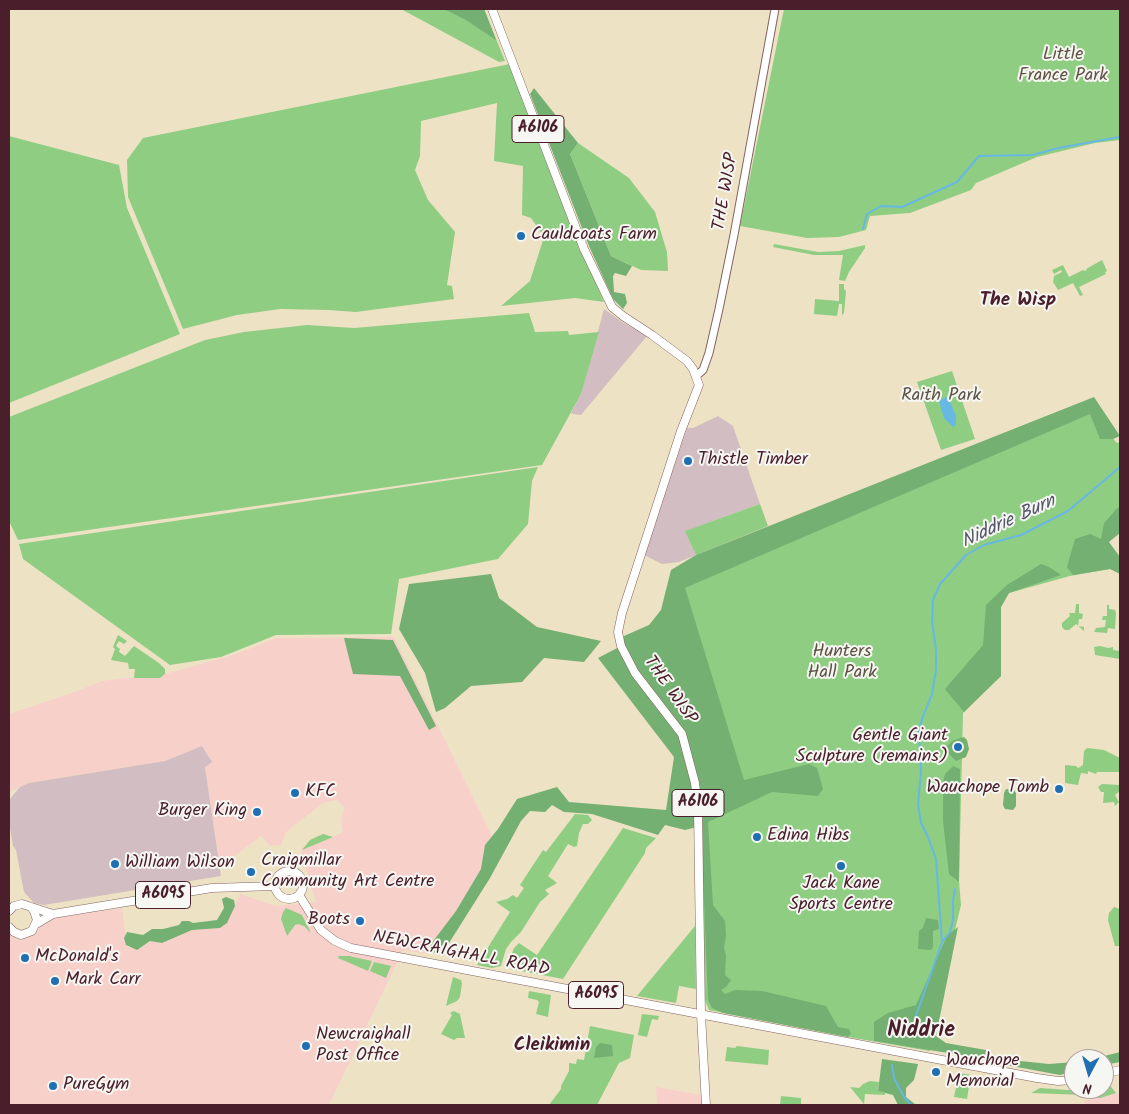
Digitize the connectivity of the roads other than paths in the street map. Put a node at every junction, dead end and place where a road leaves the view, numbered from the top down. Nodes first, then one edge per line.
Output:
1 (492, 9) edge
2 (775, 9) edge
3 (696, 376) junction
4 (274, 886) junction
5 (299, 895) junction
6 (31, 907) junction
7 (9, 912) edge
8 (54, 914) junction
9 (36, 924) junction
10 (9, 928) edge
11 (701, 1015) junction
12 (1064, 1081) edge
13 (706, 1105) edge

1 - 3 main road, A6106
2 - 3 street, THE WISP
3 - 11 main road, THE WISP / A6106
4 - 5 main road
4 - 5 main road, A6095
4 - 8 main road, A6095
5 - 11 main road, NEWCRAIGHALL ROAD / A6095
6 - 7 main road, A6095
6 - 8 main road, A6095
6 - 9 main road
8 - 9 main road, A6095
9 - 10 main road, A6095
11 - 12 main road, A6095
11 - 13 main road, A6106

